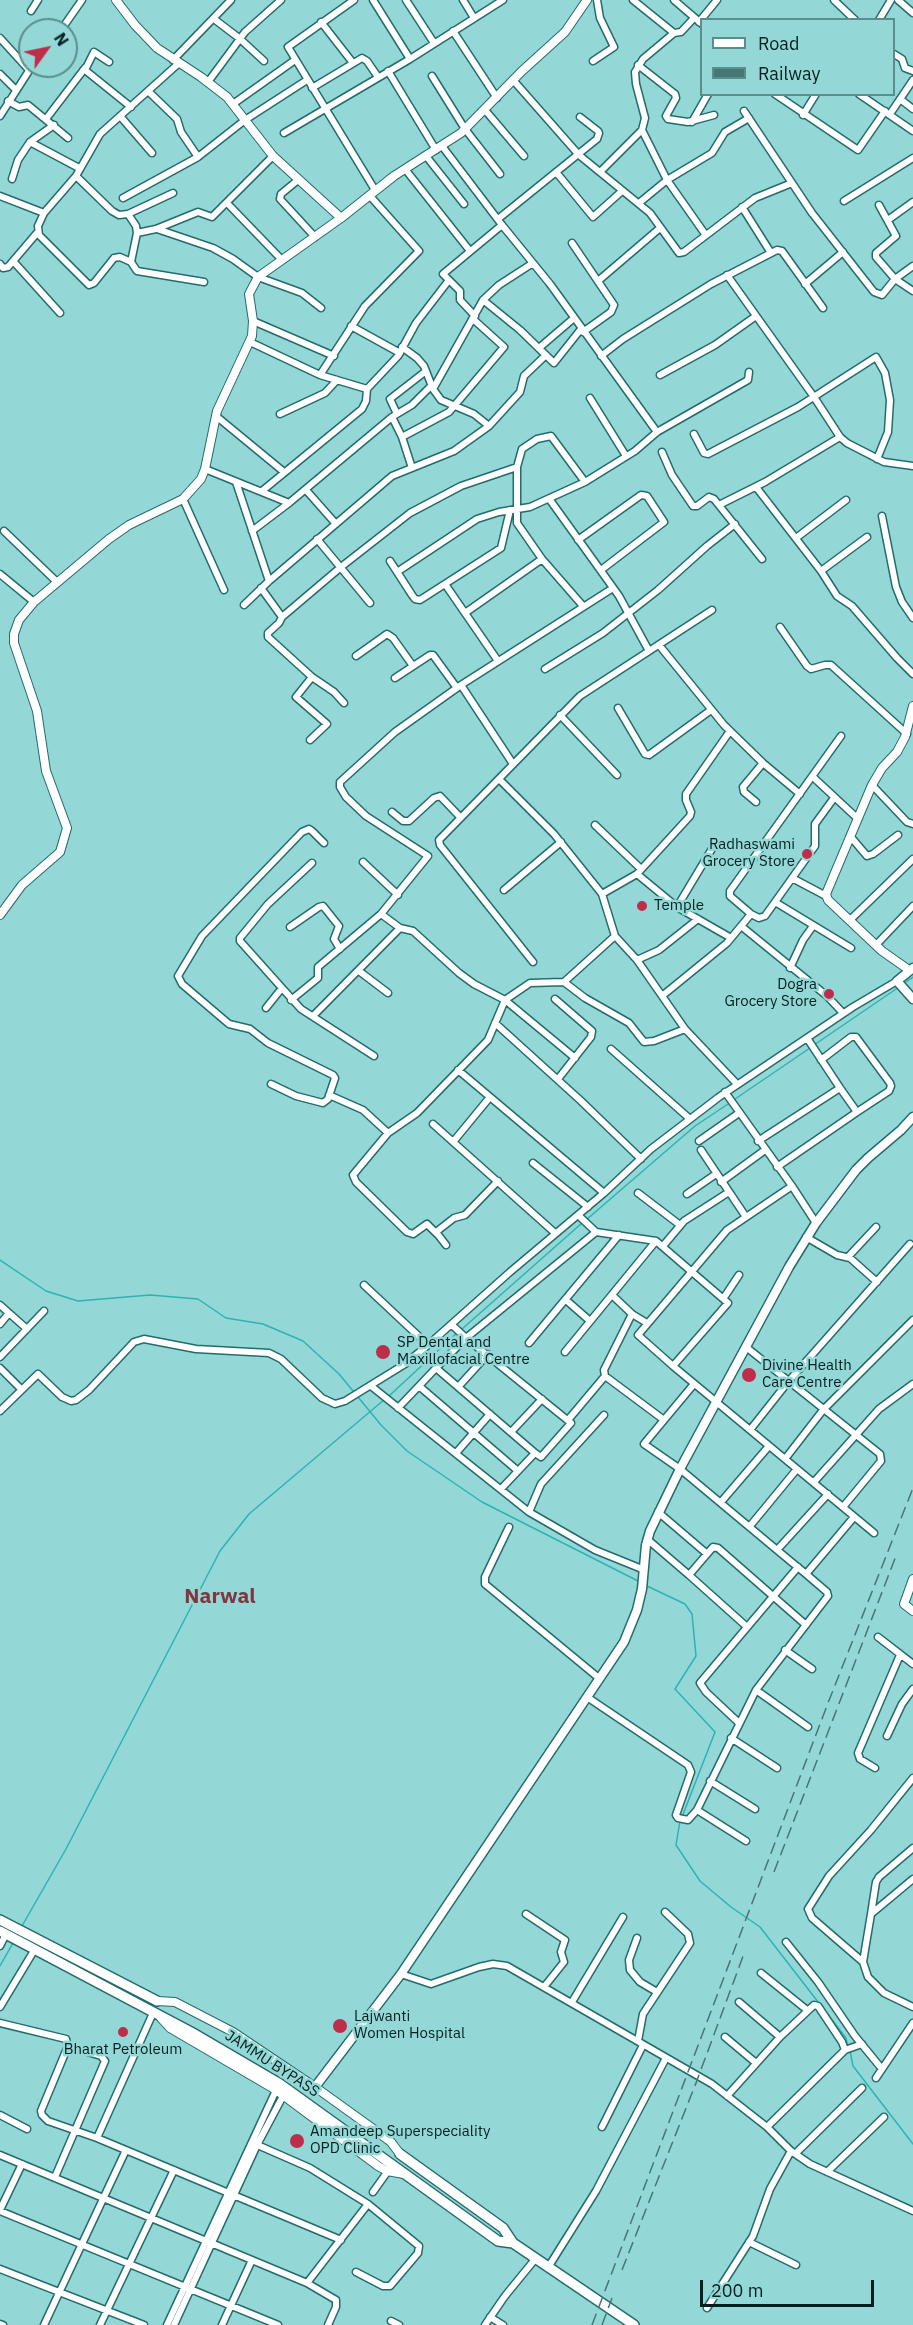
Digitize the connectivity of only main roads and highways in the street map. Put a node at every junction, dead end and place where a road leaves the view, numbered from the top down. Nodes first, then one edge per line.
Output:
1 (911, 969) edge
2 (910, 995) edge
3 (913, 1117) edge
4 (0, 1920) edge
5 (7, 1932) edge
6 (157, 2001) road end
7 (315, 2087) road end
8 (400, 2154) road end
9 (513, 2243) junction
10 (634, 2325) edge

1 - 2 main road
3 - 7 main road
4 - 5 highway, JAMMU BYPASS
5 - 6 highway, JAMMU BYPASS
5 - 9 highway, JAMMU BYPASS
8 - 9 highway, JAMMU BYPASS
9 - 10 highway, JAMMU BYPASS

